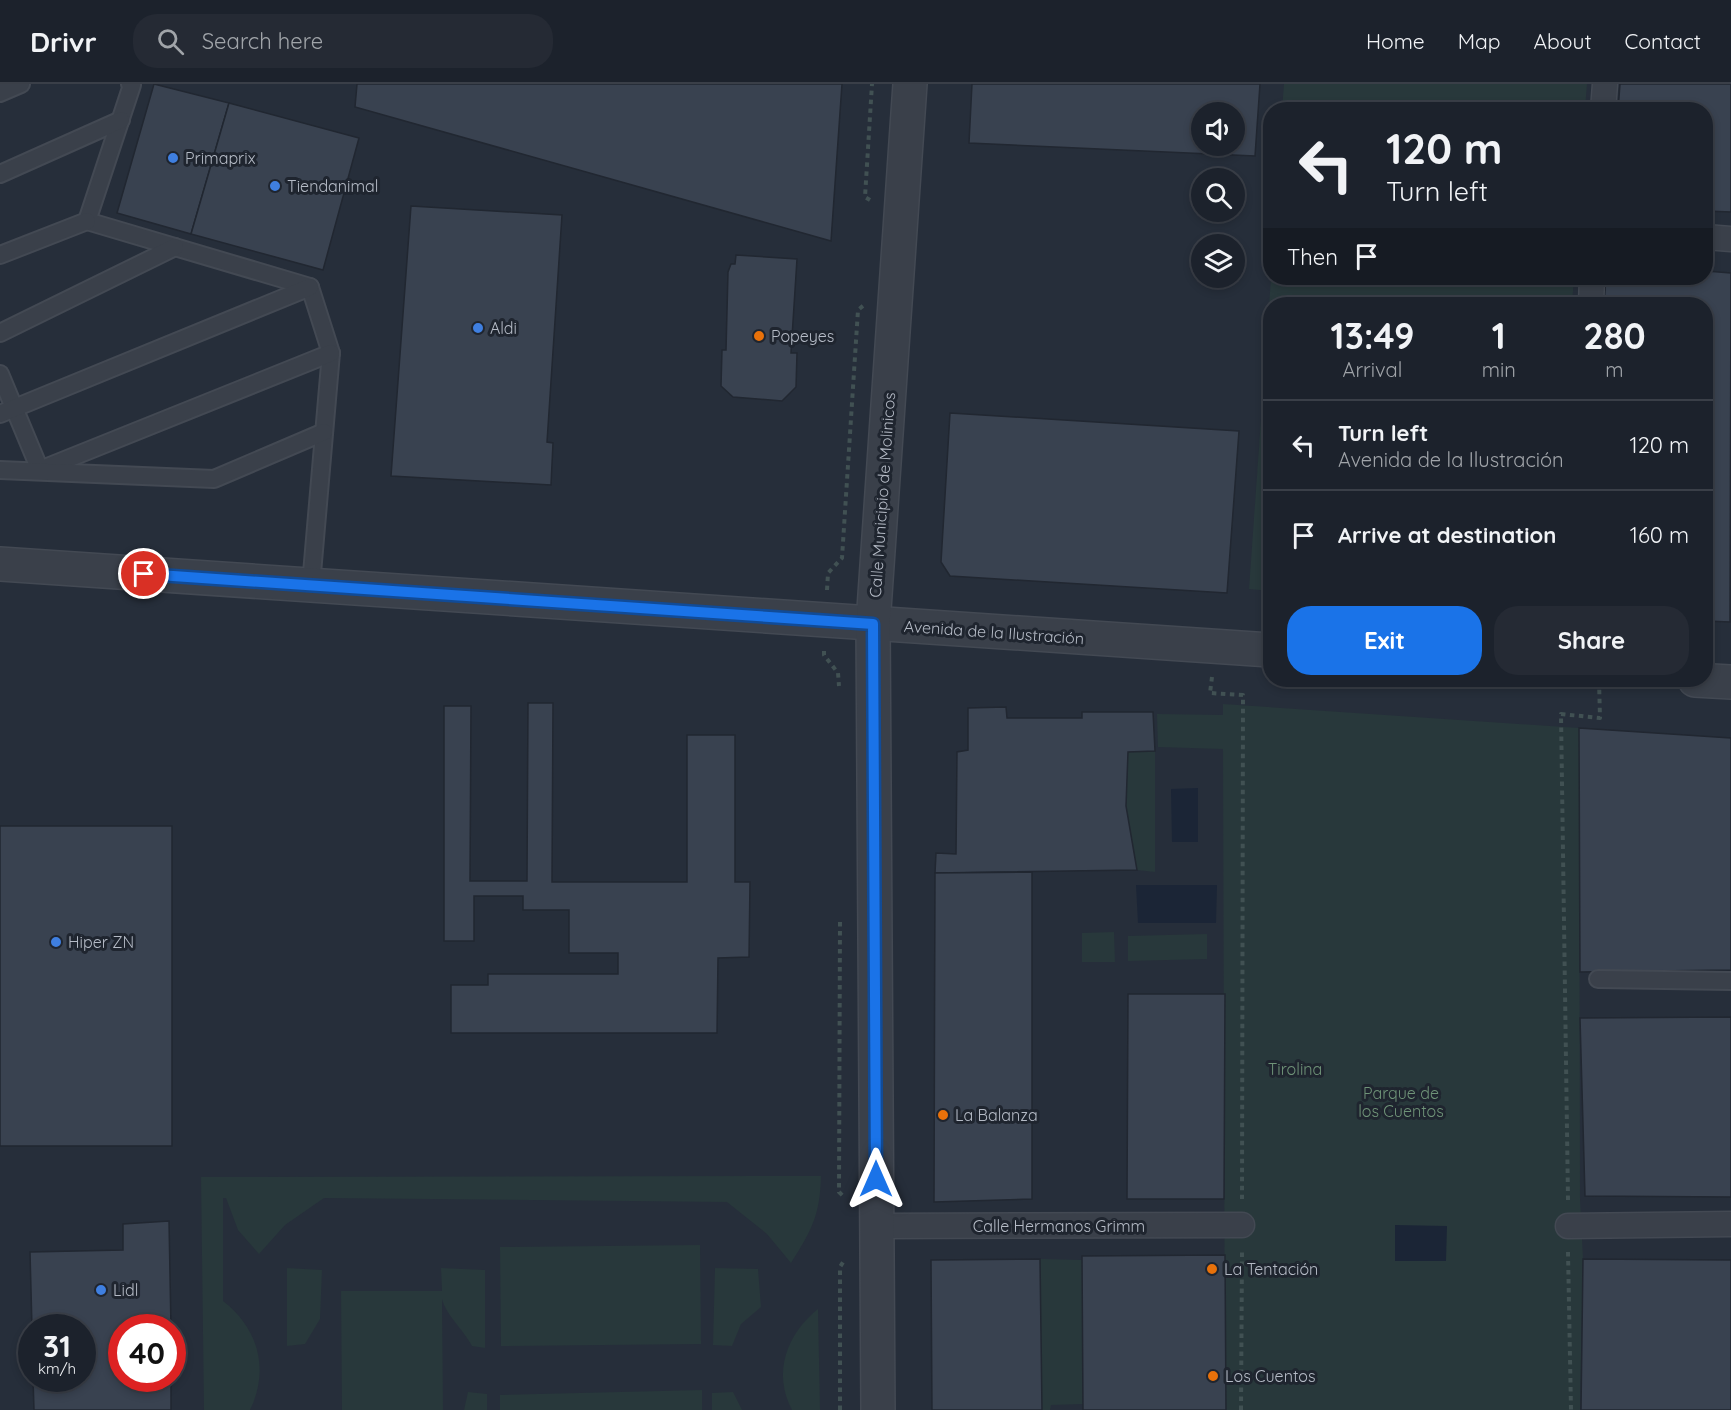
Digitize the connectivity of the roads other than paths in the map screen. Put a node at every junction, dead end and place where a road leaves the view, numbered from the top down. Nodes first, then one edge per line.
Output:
1 (21, 84) edge
2 (130, 84) edge
3 (910, 84) edge
4 (1605, 84) edge
5 (0, 93) edge
6 (1604, 102) edge
7 (121, 120) junction
8 (0, 174) edge
9 (87, 221) junction
10 (1713, 238) edge
11 (1731, 239) edge
12 (175, 247) junction
13 (0, 255) edge
14 (310, 287) junction
15 (0, 333) edge
16 (331, 353) junction
17 (0, 374) edge
18 (7, 411) edge
19 (324, 432) junction
20 (0, 470) edge
21 (40, 470) junction
22 (0, 564) edge
23 (311, 585) junction
24 (873, 624) junction
25 (1263, 650) edge
26 (1713, 681) edge
27 (1731, 682) edge
28 (1598, 979) dead end
29 (1731, 981) edge
30 (1731, 1224) edge
31 (1242, 1225) road end
32 (877, 1226) junction
33 (1568, 1226) road end
34 (878, 1410) edge

1 - 5 lane
2 - 7 lane
3 - 24 street, Calle Municipio de Molinicos
4 - 6 street
7 - 8 lane
7 - 9 lane
9 - 12 lane
9 - 13 lane
10 - 11 street
12 - 14 lane
12 - 15 lane
14 - 16 lane
14 - 18 lane
16 - 19 lane
16 - 21 lane
17 - 18 lane
18 - 21 lane
19 - 21 lane
19 - 23 lane
20 - 21 lane
22 - 23 street, Avenida de la Ilustración
23 - 24 street, Avenida de la Ilustración
24 - 25 street, Avenida de la Ilustración
24 - 32 street, Calle Municipio de Molinicos
26 - 27 street
28 - 29 lane
30 - 33 street
31 - 32 street, Calle Hermanos Grimm
32 - 34 street, Calle Municipio de Molinicos

